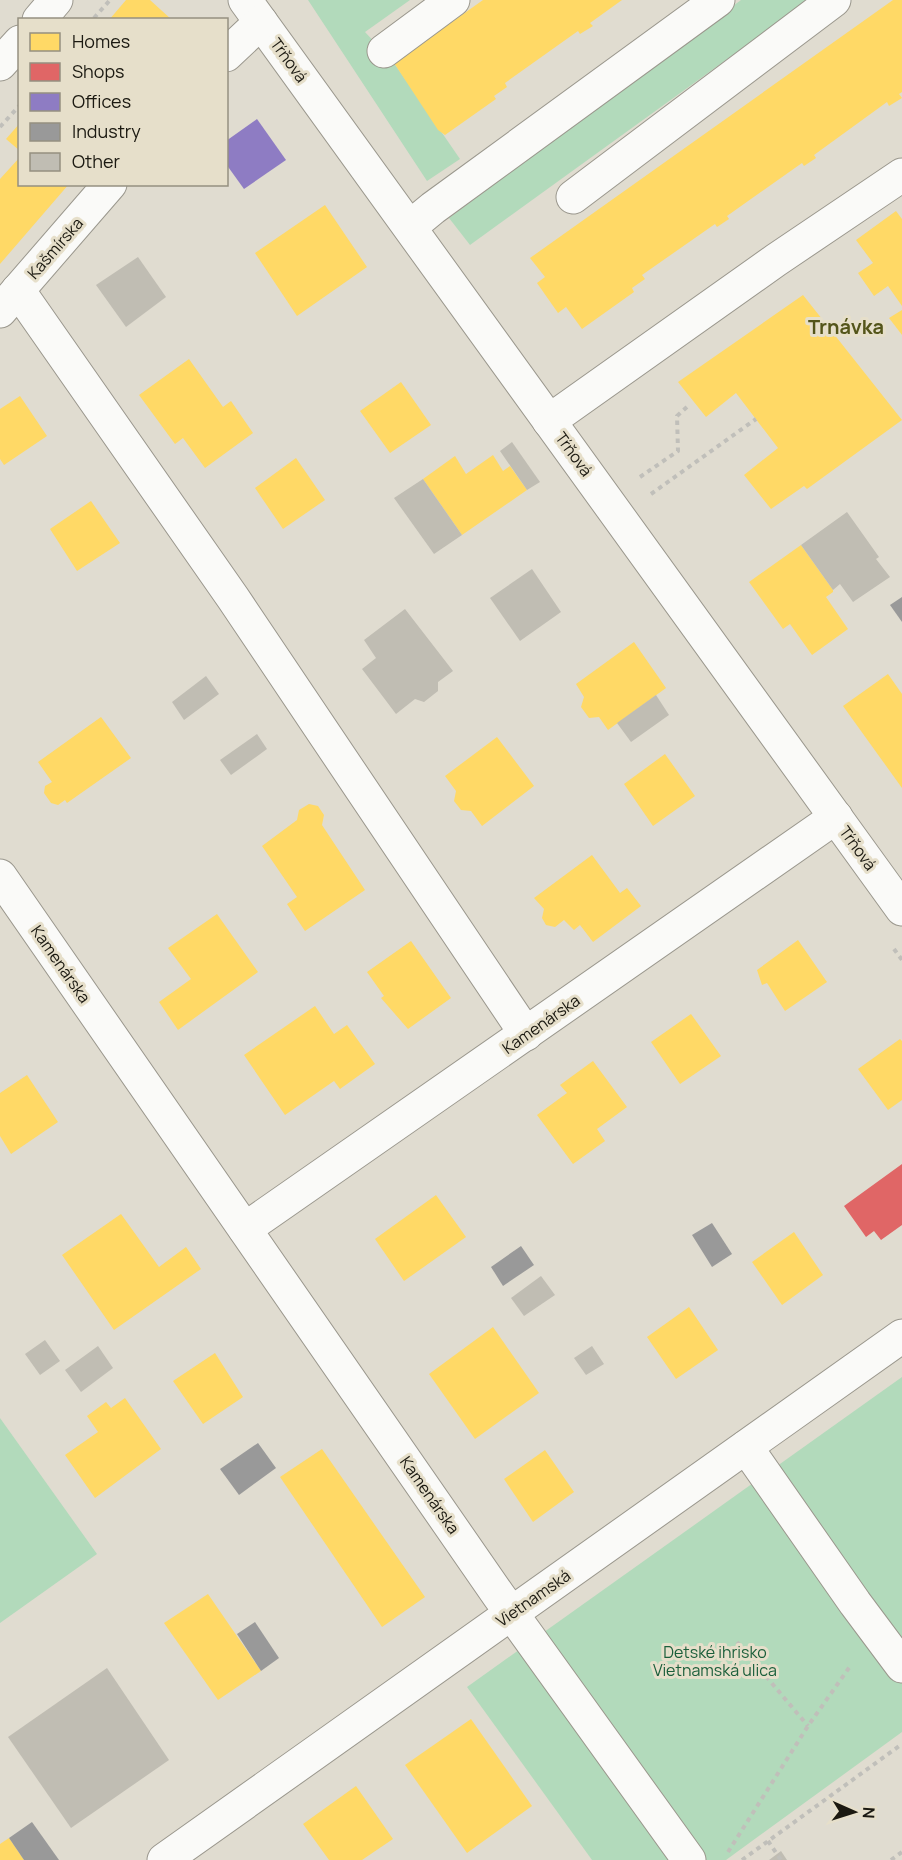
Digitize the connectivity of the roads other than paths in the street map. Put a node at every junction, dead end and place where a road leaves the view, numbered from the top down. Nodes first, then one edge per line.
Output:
1 (56, 0) edge
2 (453, 0) edge
3 (718, 0) edge
4 (834, 0) edge
5 (253, 11) edge
6 (41, 18) edge
7 (18, 44) edge
8 (384, 51) dead end
9 (228, 52) edge
10 (0, 64) edge
11 (902, 175) edge
12 (108, 186) edge
13 (573, 197) dead end
14 (410, 228) junction
15 (9, 301) edge
16 (549, 421) junction
17 (836, 817) junction
18 (0, 876) edge
19 (902, 909) edge
20 (526, 1034) junction
21 (245, 1229) junction
22 (902, 1336) edge
23 (746, 1447) junction
24 (512, 1614) junction
25 (902, 1666) edge
26 (164, 1860) edge
27 (689, 1860) edge

1 - 6 street
2 - 8 street
3 - 14 street
4 - 13 street
5 - 9 street
5 - 14 street, Tŕňová
7 - 10 street
11 - 16 street
12 - 15 street, Kašmírska
14 - 16 street, Tŕňová
15 - 20 street
16 - 17 street, Tŕňová
17 - 19 street, Tŕňová
17 - 20 street, Kamenárska
18 - 21 street, Kamenárska
20 - 21 street, Kamenárska
21 - 24 street, Kamenárska
22 - 23 street, Vietnamská
23 - 24 street, Vietnamská
23 - 25 street
24 - 26 street, Vietnamská
24 - 27 street, Kamenárska

